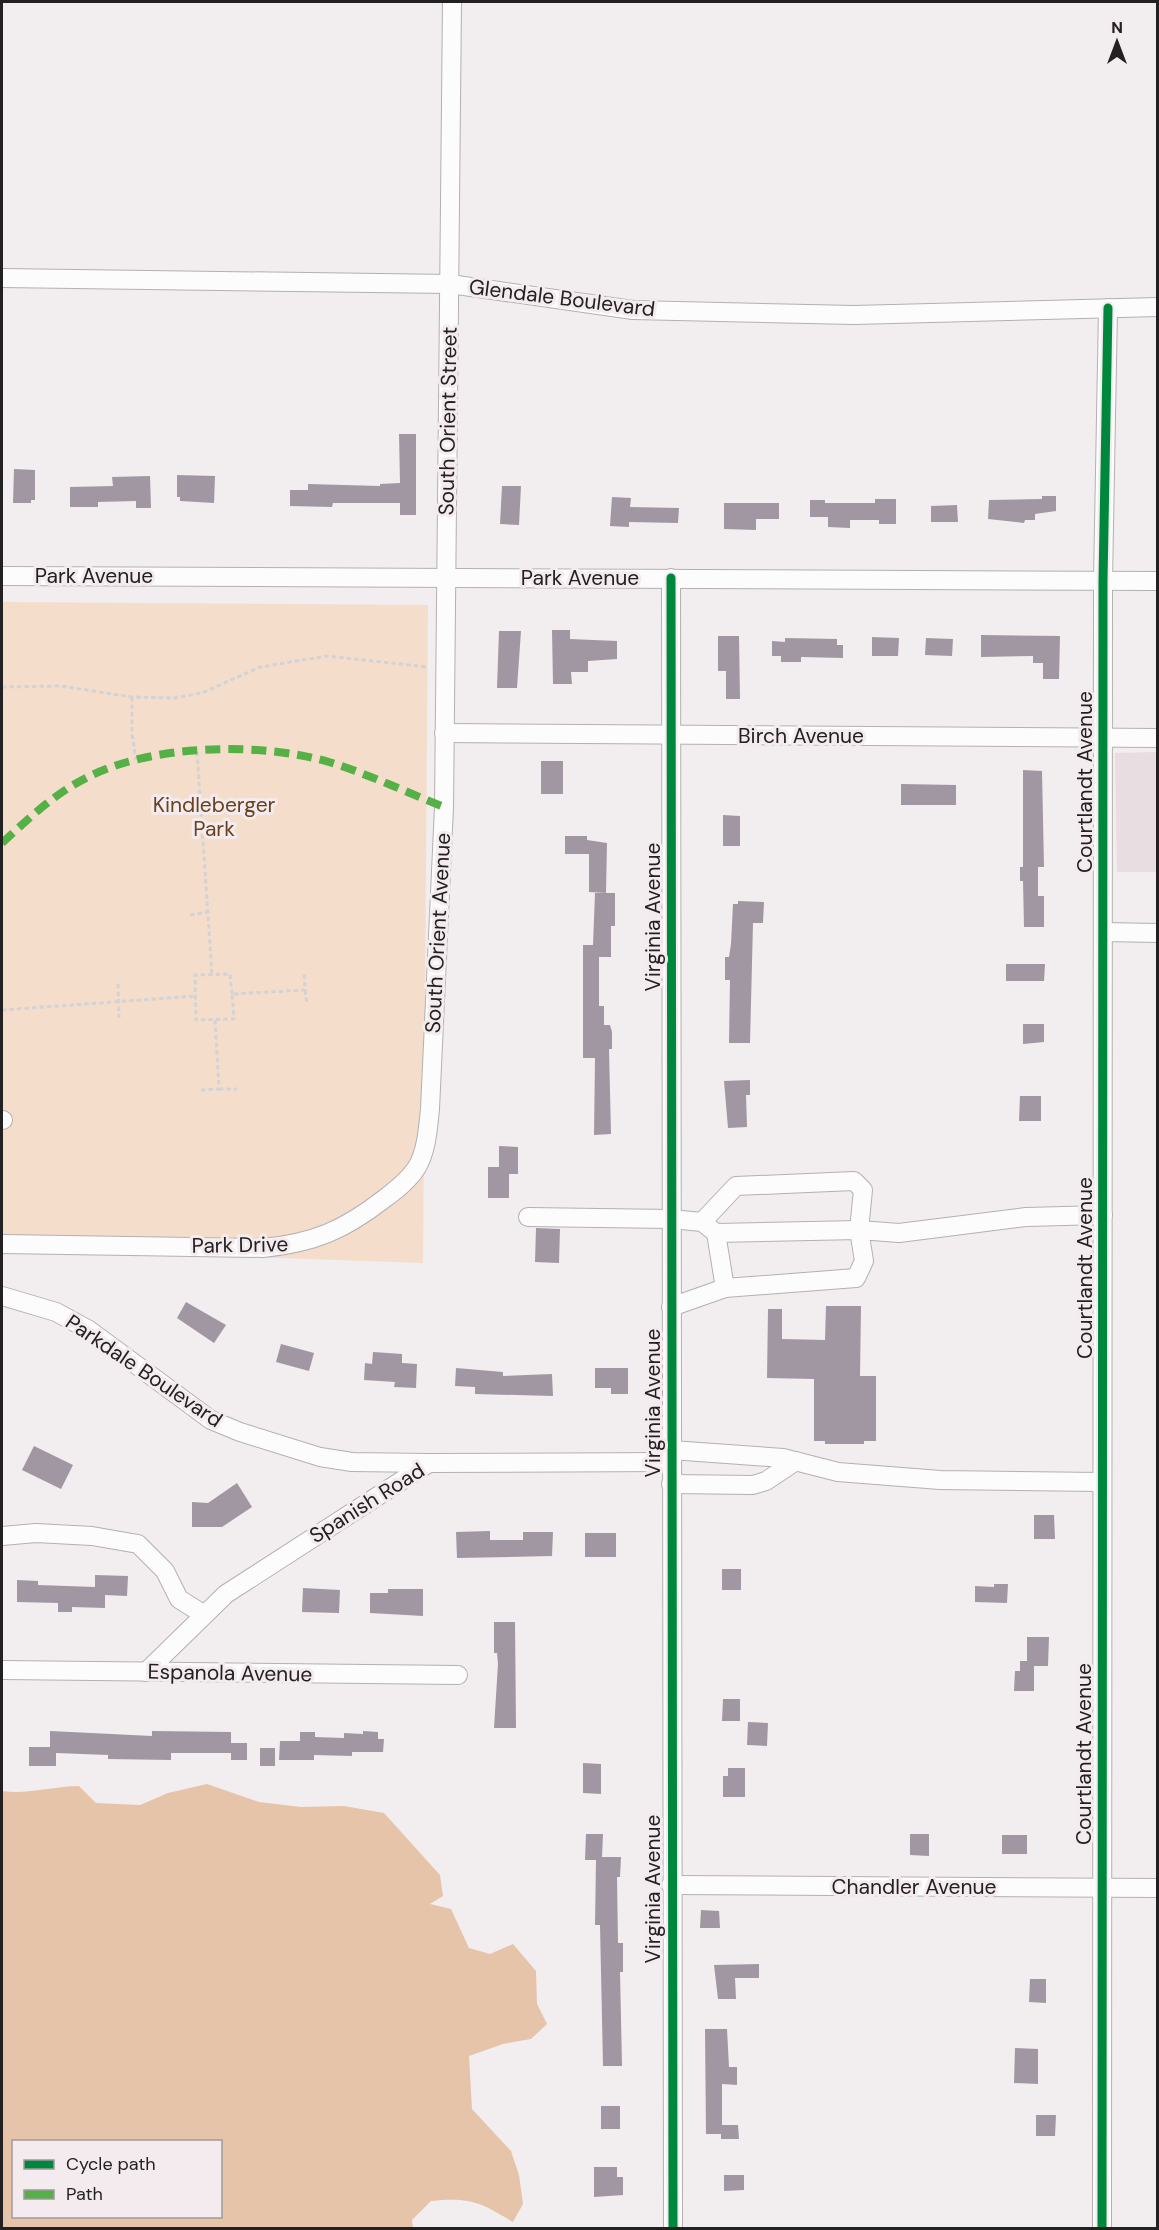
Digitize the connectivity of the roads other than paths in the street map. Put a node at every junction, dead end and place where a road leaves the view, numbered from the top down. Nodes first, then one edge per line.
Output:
1 (452, 2) edge
2 (2, 278) edge
3 (450, 284) junction
4 (1158, 307) edge
5 (1108, 308) junction
6 (2, 576) edge
7 (446, 577) junction
8 (671, 578) junction
9 (1103, 581) junction
10 (1158, 581) edge
11 (444, 733) junction
12 (671, 736) junction
13 (1104, 738) junction
14 (1158, 738) edge
15 (1103, 932) junction
16 (1158, 933) edge
17 (428, 1133) joint
18 (1103, 1215) junction
19 (528, 1217) dead end
20 (671, 1219) junction
21 (709, 1227) junction
22 (859, 1230) junction
23 (2, 1244) edge
24 (725, 1288) junction
25 (2, 1296) edge
26 (671, 1307) junction
27 (671, 1456) junction
28 (796, 1461) junction
29 (429, 1463) junction
30 (1102, 1482) junction
31 (671, 1484) junction
32 (2, 1536) edge
33 (203, 1614) junction
34 (2, 1671) edge
35 (146, 1672) junction
36 (458, 1675) dead end
37 (671, 1885) junction
38 (1102, 1888) junction
39 (1158, 1888) edge
40 (673, 2229) edge
41 (1102, 2229) edge

1 - 3 street, South Orient Street
2 - 3 street, Glendale Boulevard
3 - 5 street, Glendale Boulevard
3 - 7 street, South Orient Street
4 - 5 street, Glendale Boulevard
5 - 9 street, Courtlandt Avenue
6 - 7 street, Park Avenue
7 - 8 street, Park Avenue
7 - 11 street, South Orient Street
8 - 9 street, Park Avenue
8 - 12 street, Virginia Avenue
9 - 10 street, Park Avenue
9 - 13 street, Courtlandt Avenue
11 - 12 street, Birch Avenue
11 - 17 street, South Orient Avenue
12 - 13 street, Birch Avenue
12 - 20 street, Virginia Avenue
13 - 14 street, Birch Avenue
13 - 15 street, Courtlandt Avenue
15 - 16 street
15 - 18 street, Courtlandt Avenue
17 - 23 street, Park Drive
18 - 22 street
18 - 30 street, Courtlandt Avenue
19 - 20 street
20 - 21 street
20 - 26 street, Virginia Avenue
21 - 22 street
21 - 22 street
21 - 24 street
22 - 24 street
24 - 26 street
25 - 29 street, Parkdale Boulevard
26 - 27 street, Virginia Avenue
27 - 28 street, Spanish Road
27 - 29 street, Spanish Road
27 - 31 street, Virginia Avenue
28 - 30 street, Spanish Road
28 - 31 street
29 - 33 street, Spanish Road
30 - 38 street, Courtlandt Avenue
31 - 37 street, Virginia Avenue
32 - 33 street
33 - 35 street, Spanish Road
34 - 35 street, Espanola Avenue
35 - 36 street, Espanola Avenue
37 - 38 street, Chandler Avenue
37 - 40 street, Virginia Avenue
38 - 39 street, Chandler Avenue
38 - 41 street, Courtlandt Avenue

